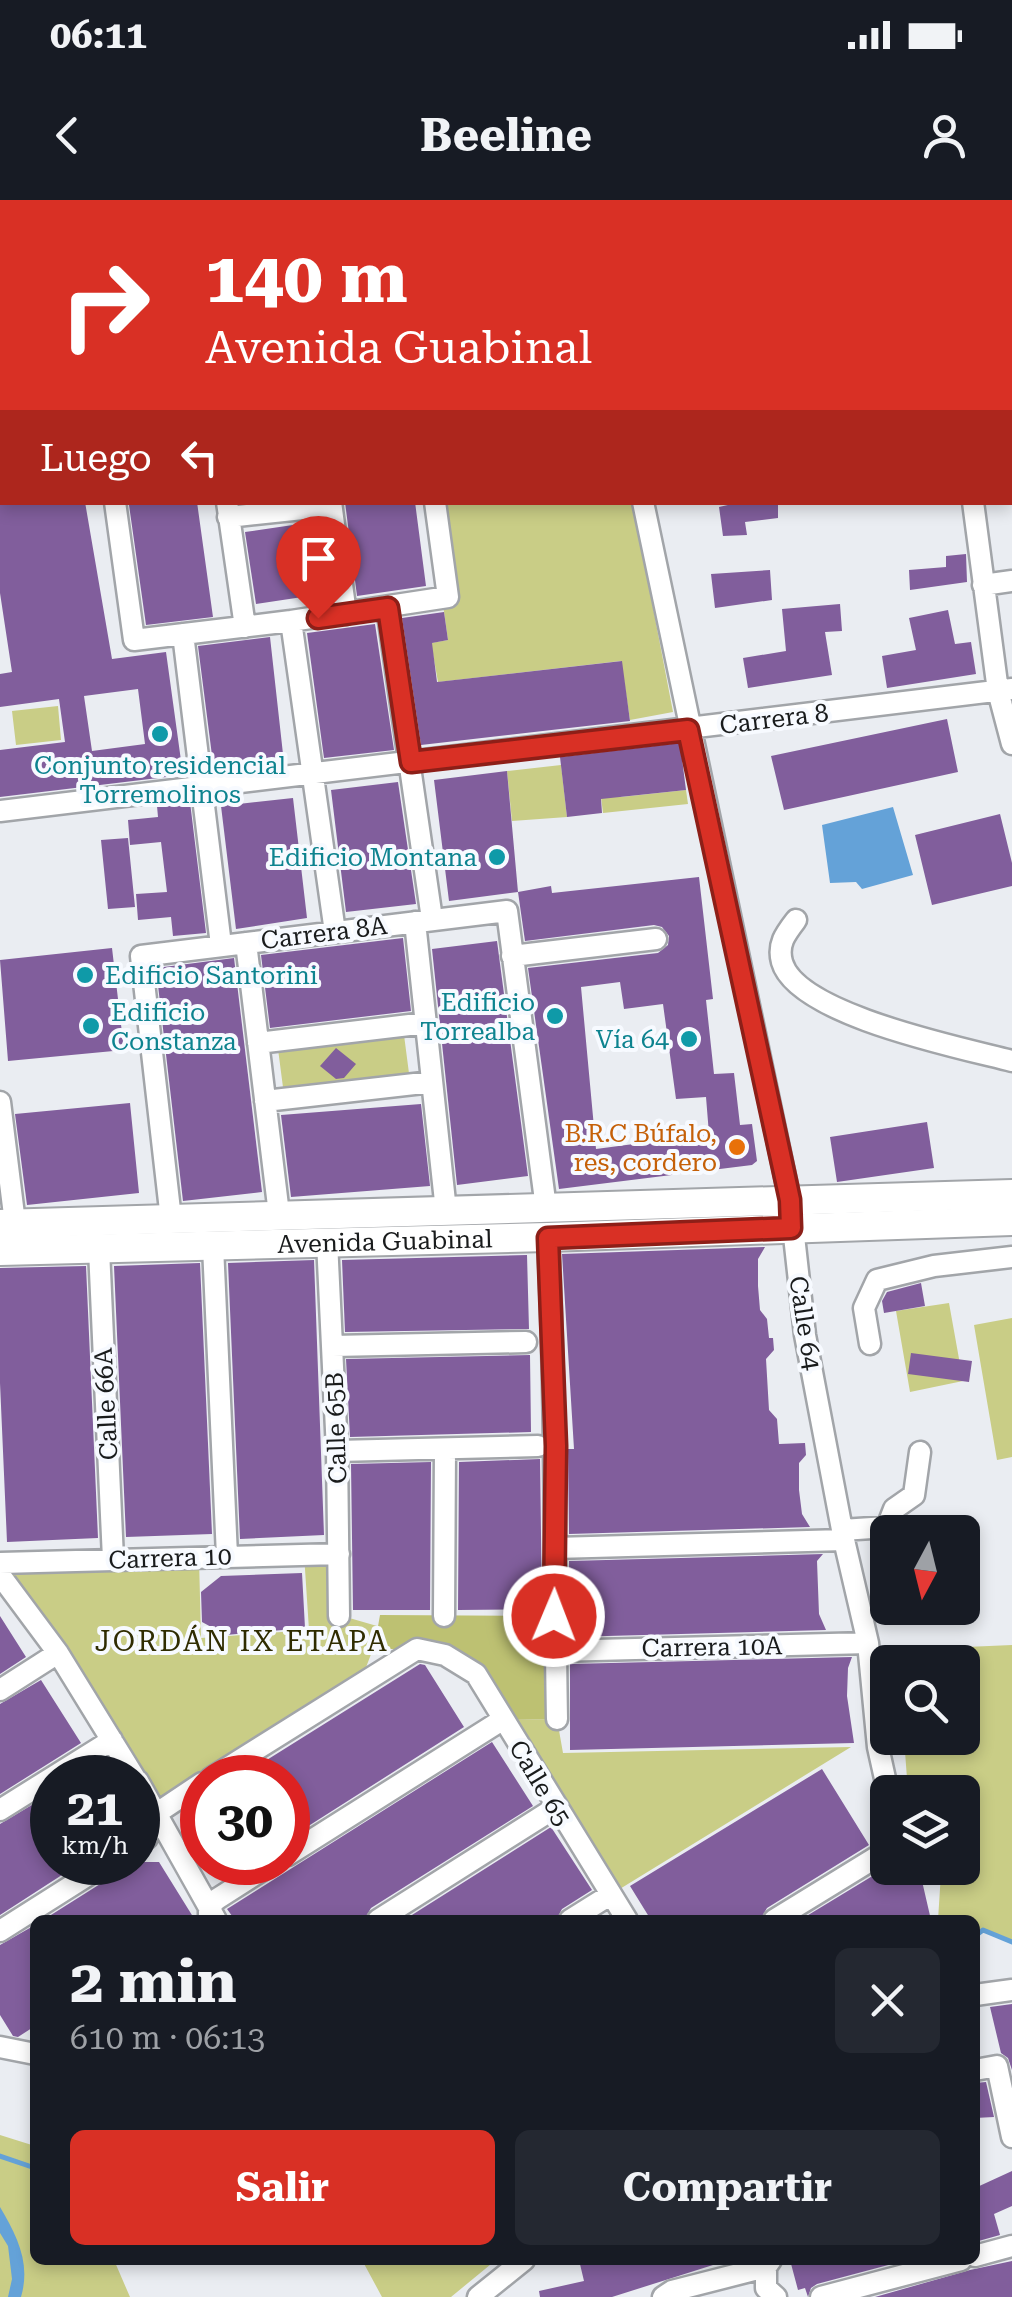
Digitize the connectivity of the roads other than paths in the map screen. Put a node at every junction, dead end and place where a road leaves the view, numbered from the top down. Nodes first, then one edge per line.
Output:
1 (115, 505) edge
2 (314, 505) edge
3 (331, 505) edge
4 (434, 505) edge
5 (644, 505) edge
6 (974, 505) edge
7 (228, 510) edge
8 (1012, 581) edge
9 (982, 584) junction
10 (388, 608) junction
11 (346, 614) junction
12 (291, 622) junction
13 (245, 626) junction
14 (183, 634) junction
15 (1005, 690) edge
16 (688, 730) junction
17 (1012, 744) edge
18 (411, 762) junction
19 (311, 772) junction
20 (201, 784) junction
21 (0, 811) edge
22 (796, 920) dead end
23 (424, 921) junction
24 (336, 932) junction
25 (656, 939) dead end
26 (246, 943) junction
27 (221, 945) junction
28 (512, 956) junction
29 (426, 1023) junction
30 (258, 1043) junction
31 (1012, 1062) edge
32 (432, 1082) junction
33 (265, 1101) junction
34 (0, 1102) edge
35 (1012, 1194) edge
36 (546, 1208) junction
37 (446, 1210) junction
38 (278, 1214) junction
39 (790, 1214) junction
40 (171, 1219) junction
41 (1012, 1221) edge
42 (8, 1223) edge
43 (548, 1238) junction
44 (327, 1241) junction
45 (213, 1246) junction
46 (99, 1249) junction
47 (0, 1251) edge
48 (1012, 1257) edge
49 (526, 1342) dead end
50 (870, 1344) dead end
51 (333, 1346) junction
52 (538, 1446) dead end
53 (444, 1450) junction
54 (337, 1451) junction
55 (920, 1452) dead end
56 (893, 1515) edge
57 (870, 1532) edge
58 (843, 1535) junction
59 (555, 1548) junction
60 (339, 1554) junction
61 (227, 1556) junction
62 (113, 1560) junction
63 (0, 1563) edge
64 (0, 1575) edge
65 (339, 1616) dead end
66 (444, 1616) dead end
67 (868, 1643) junction
68 (556, 1652) junction
69 (58, 1653) junction
70 (0, 1690) edge
71 (557, 1719) dead end
72 (502, 1720) junction
73 (112, 1740) junction
74 (121, 1755) edge
75 (248, 1755) edge
76 (884, 1775) edge
77 (555, 1808) junction
78 (0, 1810) edge
79 (160, 1818) edge
80 (310, 1841) edge
81 (870, 1861) edge
82 (73, 1885) edge
83 (239, 1885) edge
84 (610, 1895) junction
85 (210, 1915) edge
86 (211, 1915) edge
87 (386, 1915) edge
88 (578, 1915) edge
89 (624, 1915) edge
90 (782, 1915) edge
91 (0, 1932) edge
92 (1012, 1990) edge
93 (980, 1994) edge
94 (0, 2047) edge
95 (30, 2053) edge
96 (980, 2069) edge
97 (1012, 2137) edge
98 (1012, 2246) edge
99 (980, 2255) edge
100 (518, 2265) edge
101 (762, 2265) edge
102 (769, 2265) edge
103 (942, 2265) edge
104 (478, 2297) edge
105 (664, 2297) edge
106 (776, 2297) edge
107 (821, 2297) edge

1 - 14 street
2 - 7 street
3 - 11 street
4 - 10 street
5 - 16 street, Calle 64
6 - 9 street
7 - 13 street
8 - 9 street
9 - 15 street
10 - 11 street
10 - 18 street
11 - 12 street
12 - 13 street
12 - 19 street
13 - 14 street
14 - 20 street
15 - 16 street, Carrera 8
15 - 17 street
16 - 18 street, Carrera 8
16 - 39 street, Calle 64
18 - 19 street, Carrera 8
18 - 23 street
19 - 20 street, Carrera 8
19 - 24 street
20 - 21 street, Carrera 8
20 - 27 street
22 - 31 street
23 - 24 street, Carrera 8A
23 - 28 street, Carrera 8A
23 - 29 street
24 - 26 street, Carrera 8A
25 - 28 street
26 - 27 street, Carrera 8A
26 - 30 street
27 - 40 street, Carrera 8A
28 - 36 street
29 - 30 street
29 - 32 street
30 - 33 street
32 - 33 street
32 - 37 street
33 - 38 street
34 - 42 street
35 - 39 main road, Avenida Guabinal
36 - 37 main road, Avenida Guabinal
36 - 39 main road, Avenida Guabinal
37 - 38 main road, Avenida Guabinal
38 - 40 main road, Avenida Guabinal
39 - 41 main road, Avenida Guabinal
39 - 43 main road, Avenida Guabinal
39 - 58 street, Calle 64
40 - 42 main road, Avenida Guabinal
43 - 44 main road, Avenida Guabinal
43 - 59 street, Calle 65
44 - 45 main road, Avenida Guabinal
44 - 51 street, Calle 65B
45 - 46 main road, Avenida Guabinal
45 - 61 street
46 - 47 main road, Avenida Guabinal
46 - 62 street, Calle 66A
48 - 50 street
49 - 51 street
51 - 54 street, Calle 65B
52 - 53 street
53 - 54 street
53 - 66 street
54 - 60 street, Calle 65B
55 - 56 street
57 - 58 street
58 - 59 street
58 - 67 street, Calle 64
59 - 68 street, Calle 65
60 - 61 street, Carrera 10
60 - 65 street, Calle 65B
61 - 62 street, Carrera 10
62 - 63 street, Carrera 10
64 - 69 street
67 - 68 street, Carrera 10A
67 - 76 street, Calle 64
68 - 71 street, Calle 65
69 - 70 street
69 - 73 street
72 - 75 street, Calle 65
72 - 77 street, Calle 65
72 - 80 street
73 - 74 street
73 - 78 street
77 - 84 street, Calle 65
77 - 87 street
79 - 85 street
81 - 90 street
82 - 91 street
83 - 86 street
84 - 88 street
84 - 89 street, Calle 65
92 - 93 street
94 - 95 street
96 - 97 street
98 - 99 street
100 - 104 street
101 - 105 street
102 - 106 street
103 - 107 street

